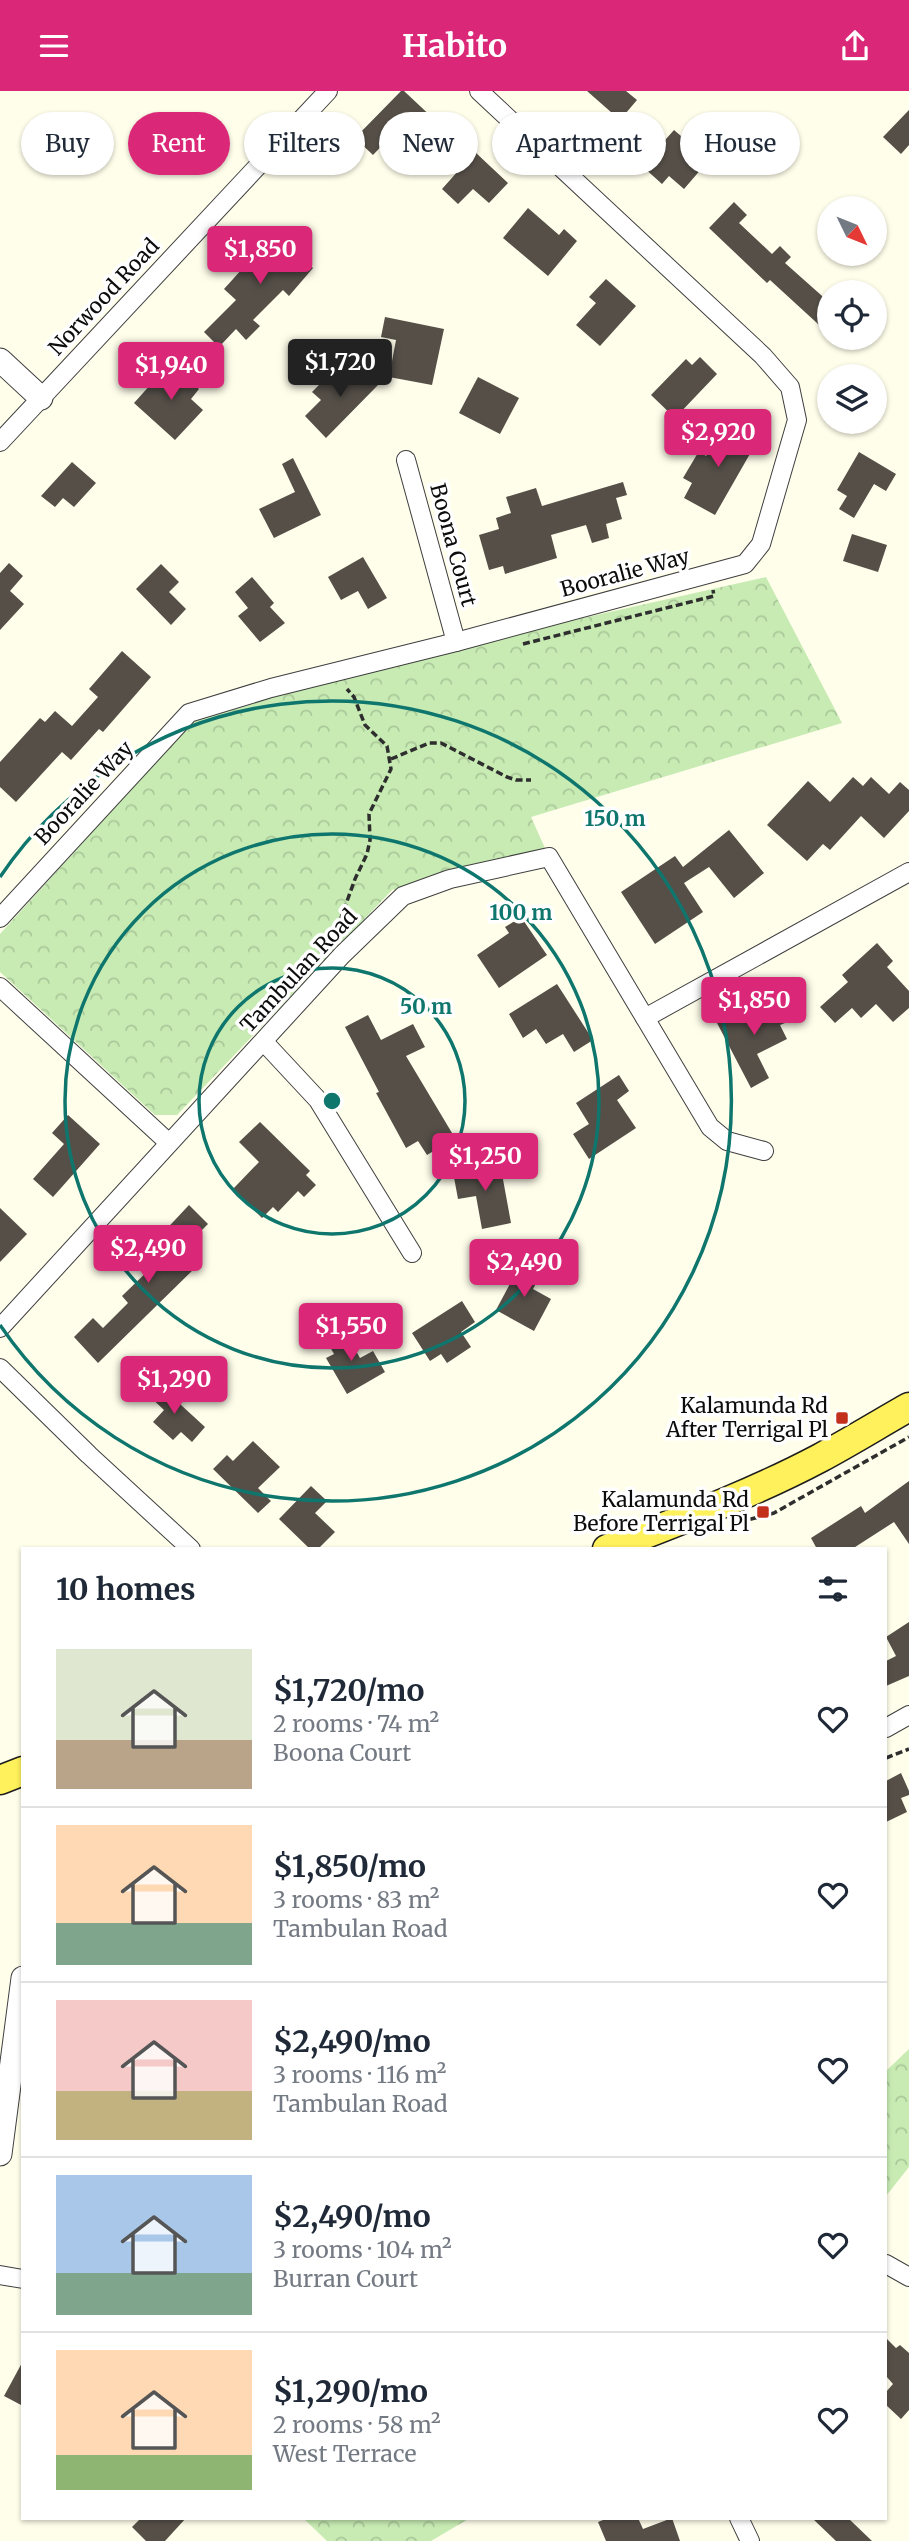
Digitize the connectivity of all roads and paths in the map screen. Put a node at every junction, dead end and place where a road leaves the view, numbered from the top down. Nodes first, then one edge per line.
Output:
1 (328, 91) edge
2 (479, 91) edge
3 (0, 360) edge
4 (41, 398) junction
5 (0, 442) edge
6 (406, 460) dead end
7 (456, 642) junction
8 (347, 689) dead end
9 (391, 759) junction
10 (531, 780) dead end
11 (909, 872) edge
12 (0, 918) edge
13 (332, 942) dead end
14 (0, 987) edge
15 (645, 1018) junction
16 (264, 1042) junction
17 (169, 1143) junction
18 (764, 1151) dead end
19 (412, 1253) dead end
20 (0, 1328) edge
21 (0, 1368) edge
22 (909, 1407) edge
23 (189, 1547) edge
24 (612, 1547) edge
25 (909, 1716) edge
26 (887, 1727) edge
27 (909, 1749) edge
28 (887, 1758) edge
29 (21, 1993) edge
30 (0, 2154) edge
31 (887, 2265) edge
32 (0, 2275) edge
33 (909, 2277) edge
34 (21, 2279) edge
35 (740, 2520) edge
36 (750, 2541) edge

1 - 4 street, Norwood Road
2 - 7 street, Booralie Way
3 - 4 street
4 - 5 street, Norwood Road
6 - 7 street, Boona Court
7 - 12 street, Booralie Way
8 - 9 path
9 - 10 path
9 - 13 path
11 - 15 street
14 - 17 street
15 - 16 street, Tambulan Road
15 - 18 street, Tambulan Road
16 - 17 street, Tambulan Road
16 - 19 street
17 - 20 street, Tambulan Road
21 - 23 street
22 - 24 main road
25 - 26 street
27 - 28 path
29 - 30 street
31 - 33 street
32 - 34 street
35 - 36 street

